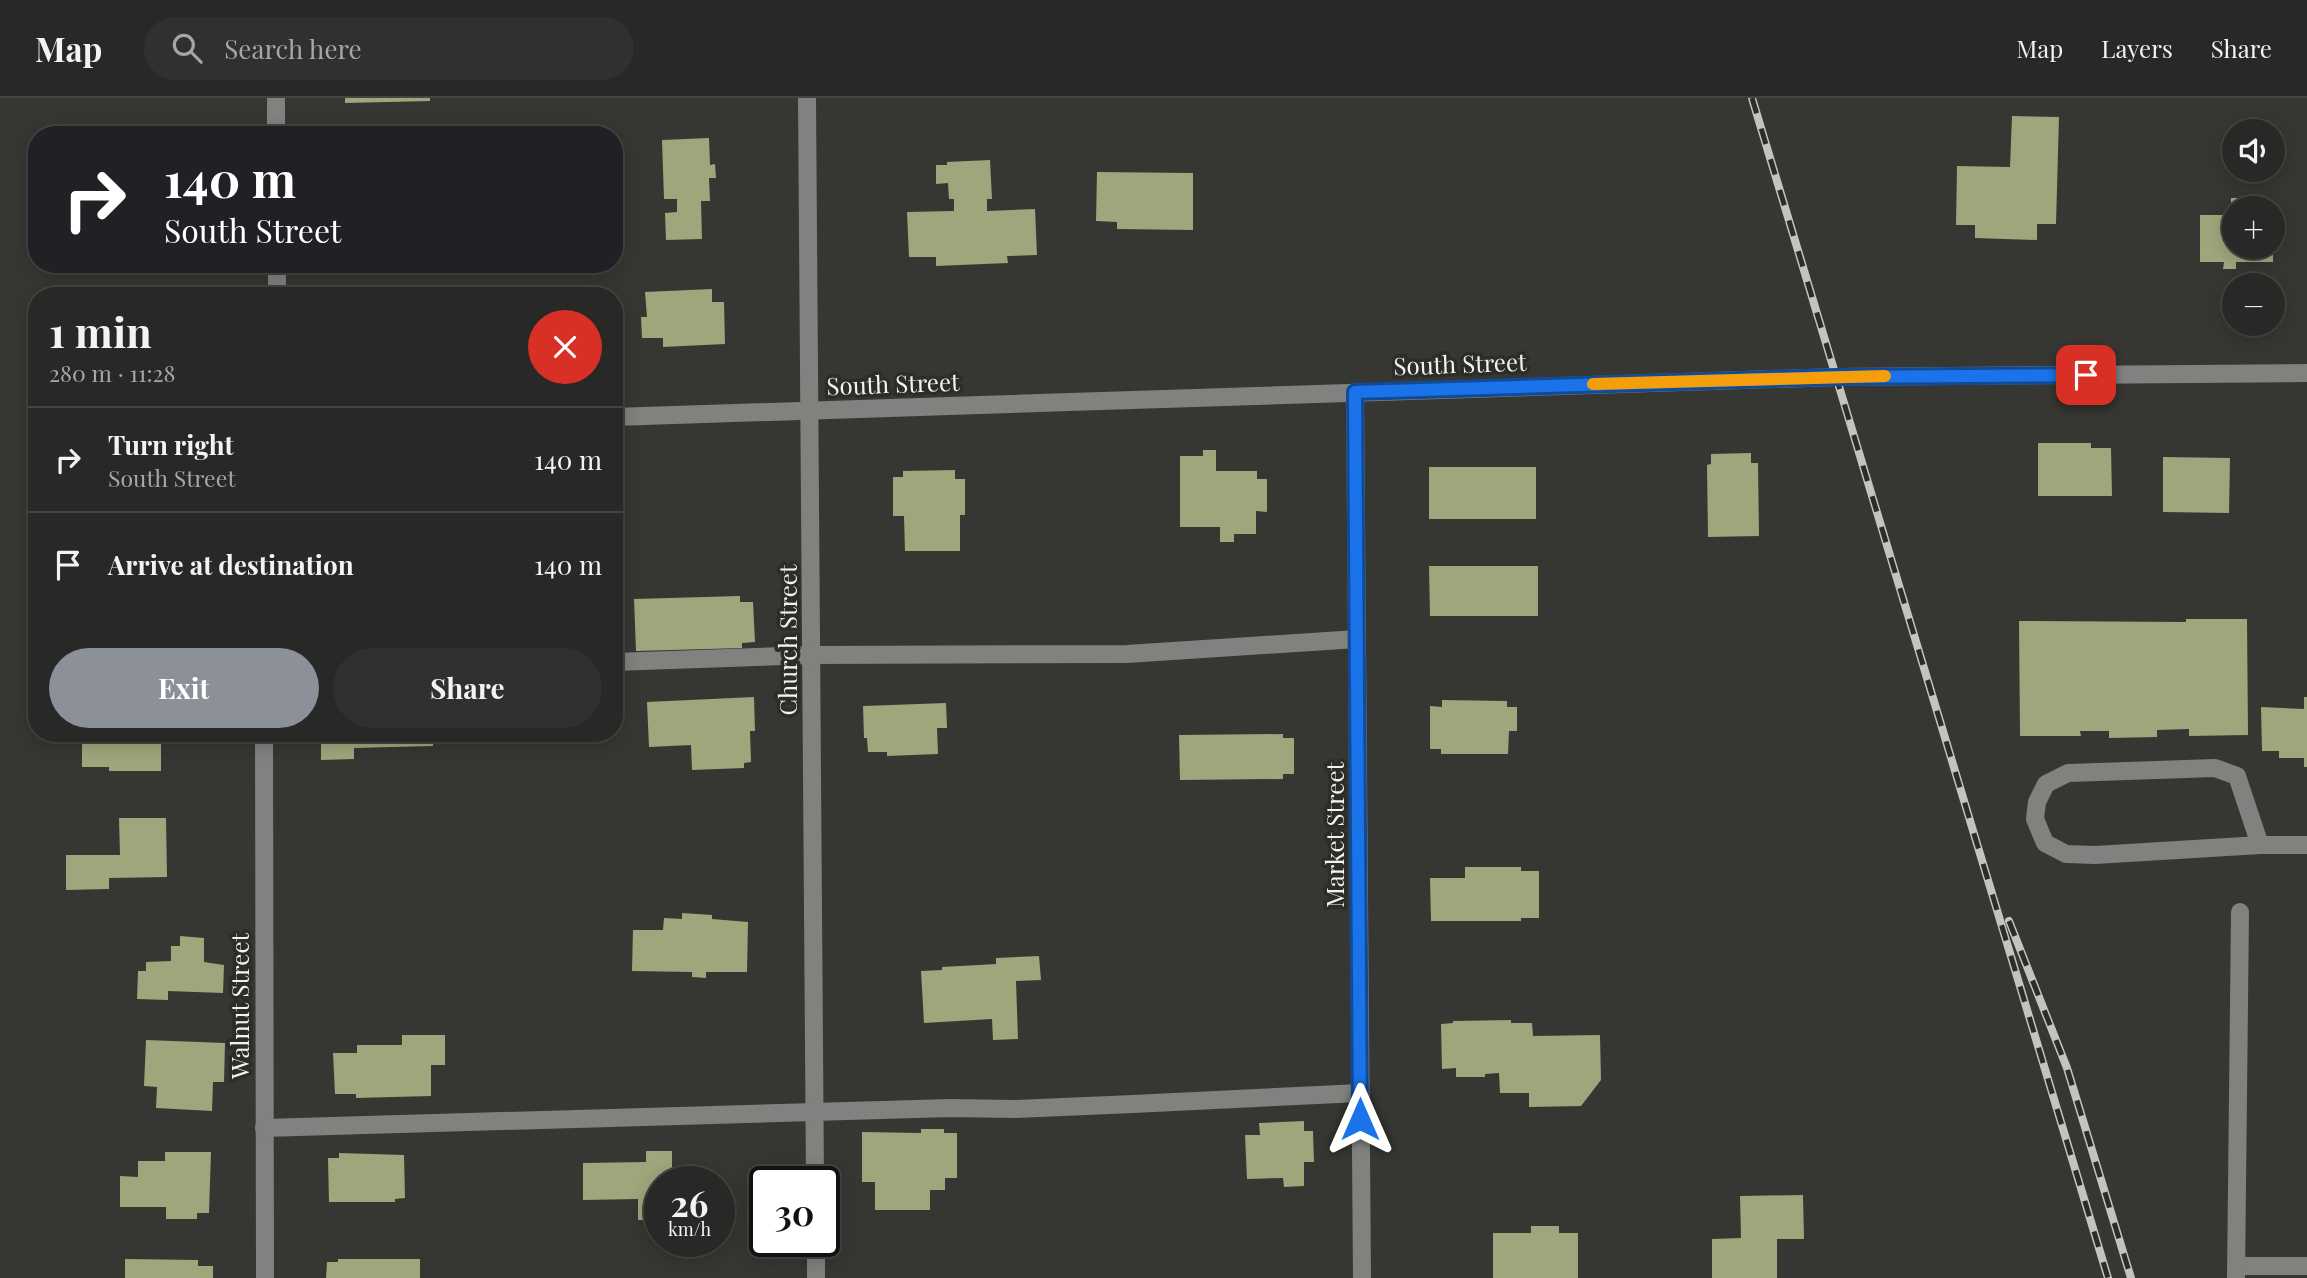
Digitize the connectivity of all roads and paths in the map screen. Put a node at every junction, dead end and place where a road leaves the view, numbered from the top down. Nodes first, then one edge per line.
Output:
1 (276, 98) edge
2 (807, 98) edge
3 (276, 126) edge
4 (2307, 373) edge
5 (1355, 392) junction
6 (809, 411) junction
7 (623, 417) edge
8 (1357, 639) junction
9 (812, 655) junction
10 (623, 662) edge
11 (264, 742) edge
12 (2260, 845) junction
13 (2307, 845) edge
14 (2240, 912) dead end
15 (1360, 1093) junction
16 (815, 1112) junction
17 (264, 1128) junction
18 (815, 1166) edge
19 (816, 1257) edge
20 (2307, 1266) edge
21 (2236, 1272) edge
22 (265, 1278) edge
23 (816, 1278) edge
24 (1362, 1278) edge

1 - 3 street
2 - 6 street, Church Street
4 - 5 street, South Street
5 - 6 street, South Street
5 - 8 street, Market Street
6 - 7 street, South Street
6 - 9 street, Church Street
8 - 9 street
8 - 15 street, Market Street
9 - 10 street
9 - 16 street, Church Street
11 - 17 street, Walnut Street
12 - 12 street
12 - 13 street
14 - 21 street
15 - 16 street
15 - 24 street, Market Street
16 - 17 street
16 - 18 street, Church Street
17 - 22 street, Walnut Street
19 - 23 street
20 - 21 street

